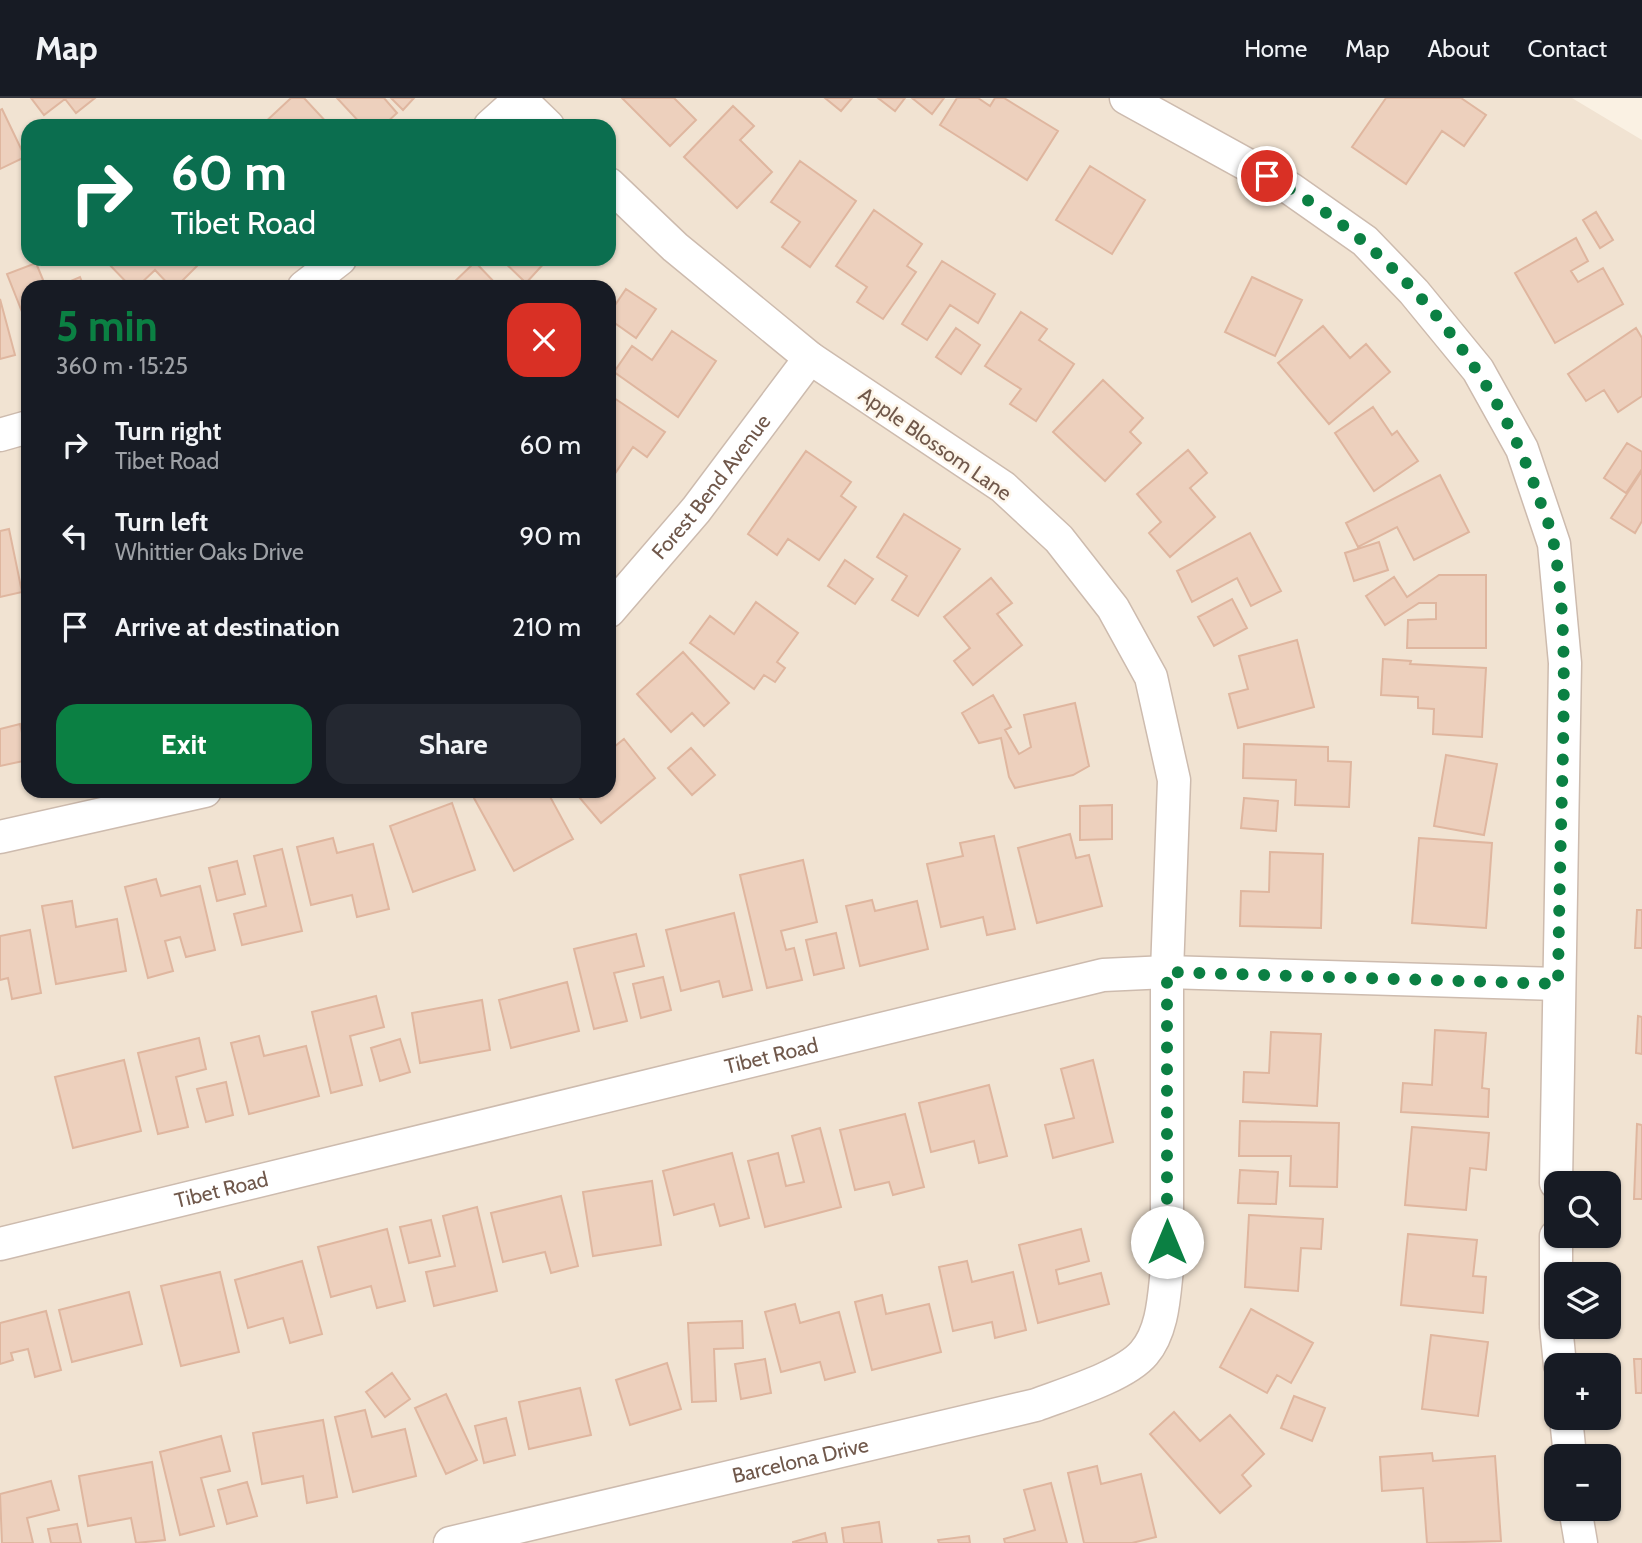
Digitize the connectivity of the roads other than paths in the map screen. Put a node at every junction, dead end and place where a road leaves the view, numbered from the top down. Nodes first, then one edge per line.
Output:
1 (1126, 98) edge
2 (519, 99) edge
3 (497, 119) edge
4 (540, 119) edge
5 (616, 191) edge
6 (331, 266) edge
7 (313, 280) edge
8 (810, 358) junction
9 (21, 429) edge
10 (0, 435) edge
11 (616, 603) edge
12 (174, 798) edge
13 (0, 837) edge
14 (1167, 972) junction
15 (1558, 984) junction
16 (1556, 1171) edge
17 (0, 1244) edge
18 (1144, 1353) joint
19 (1577, 1521) edge
20 (450, 1543) edge
21 (1581, 1543) edge

1 - 15 street
2 - 3 street
2 - 4 street
5 - 8 street, Apple Blossom Lane
6 - 7 street
8 - 11 street, Forest Bend Avenue
8 - 14 street, Apple Blossom Lane
9 - 10 street
12 - 13 street
14 - 15 street, Tibet Road
14 - 17 street, Tibet Road
14 - 18 street, Apple Blossom Lane
15 - 16 street
18 - 20 street, Barcelona Drive
19 - 21 street

